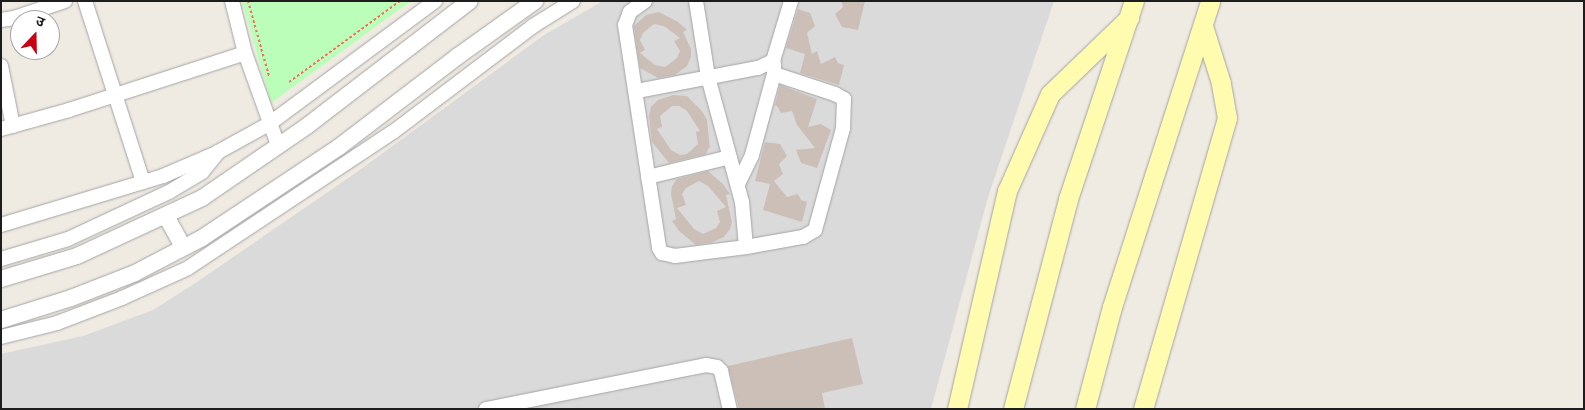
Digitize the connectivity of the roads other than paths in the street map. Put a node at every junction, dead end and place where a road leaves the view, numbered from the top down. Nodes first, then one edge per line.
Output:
1 (65, 1) edge
2 (85, 1) edge
3 (232, 1) edge
4 (435, 1) edge
5 (470, 1) edge
6 (535, 1) edge
7 (573, 1) edge
8 (644, 1) edge
9 (696, 1) edge
10 (791, 1) edge
11 (1210, 1) edge
12 (1131, 10) edge
13 (1, 20) edge
14 (443, 23) junction
15 (1204, 26) junction
16 (245, 53) junction
17 (1, 66) edge
18 (774, 68) junction
19 (708, 77) junction
20 (637, 91) junction
21 (114, 94) junction
22 (270, 124) junction
23 (7, 128) edge
24 (278, 145) junction
25 (218, 152) junction
26 (730, 157) junction
27 (163, 176) junction
28 (648, 177) junction
29 (143, 182) junction
30 (738, 184) junction
31 (169, 192) junction
32 (171, 213) junction
33 (1, 225) edge
34 (183, 247) junction
35 (746, 247) junction
36 (1, 259) edge
37 (1, 279) edge
38 (1, 320) edge
39 (1, 337) edge
40 (486, 409) edge
41 (730, 409) edge
42 (957, 409) edge
43 (1013, 409) edge
44 (1085, 409) edge
45 (1143, 409) edge

1 - 13 street
2 - 21 street
3 - 16 street
4 - 14 street
4 - 22 street
5 - 14 street
6 - 34 street
7 - 39 street
8 - 20 street
9 - 19 street
10 - 18 street
11 - 15 main road
12 - 42 main road
12 - 43 main road
14 - 24 street
15 - 44 main road
15 - 45 main road
16 - 21 street
16 - 22 street
17 - 23 street
18 - 19 street
18 - 30 street
18 - 35 street
19 - 20 street
19 - 26 street
20 - 28 street
21 - 23 street
21 - 29 street
22 - 24 street
22 - 25 street
24 - 32 street
25 - 27 street
25 - 31 street
26 - 28 street
26 - 30 street
27 - 29 street
27 - 31 street
28 - 35 street
29 - 33 street
30 - 35 street
31 - 32 street
31 - 36 street
32 - 34 street
32 - 37 street
34 - 38 street
40 - 41 street

